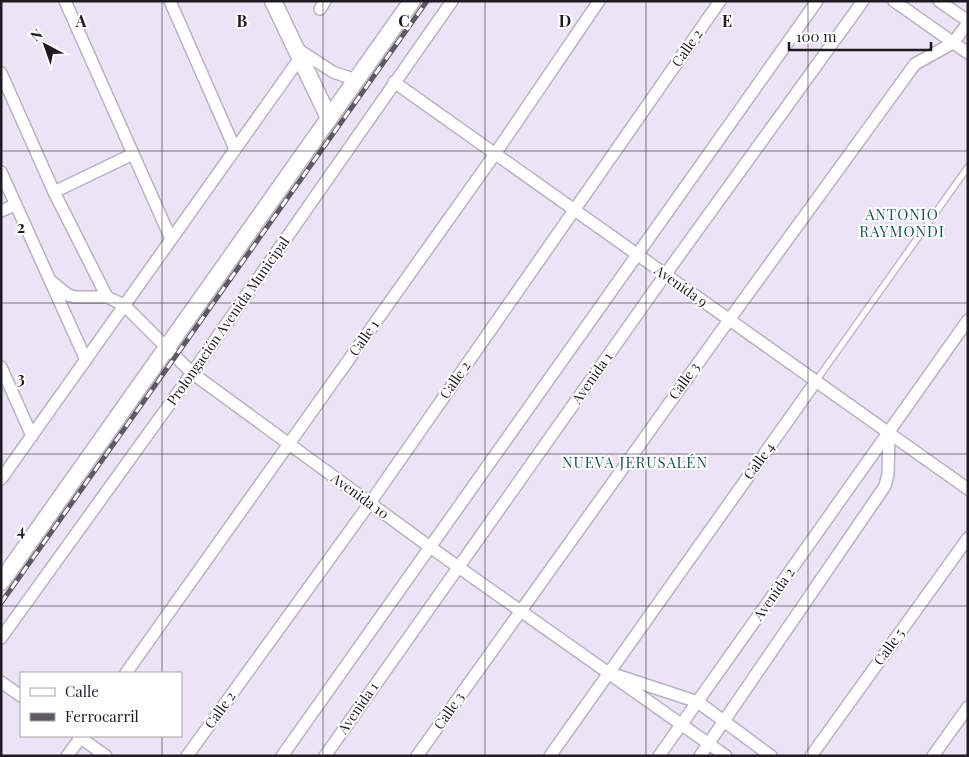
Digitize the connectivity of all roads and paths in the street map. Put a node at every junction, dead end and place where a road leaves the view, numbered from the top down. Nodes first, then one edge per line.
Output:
1 (65, 1) edge
2 (170, 1) edge
3 (273, 1) edge
4 (412, 1) edge
5 (452, 1) edge
6 (599, 1) edge
7 (720, 1) edge
8 (817, 1) edge
9 (862, 1) edge
10 (894, 1) edge
11 (939, 1) edge
12 (968, 22) edge
13 (953, 43) junction
14 (297, 53) junction
15 (968, 53) edge
16 (1, 73) edge
17 (356, 80) junction
18 (394, 82) junction
19 (329, 118) junction
20 (235, 149) junction
21 (133, 154) junction
22 (495, 154) junction
23 (968, 167) edge
24 (1, 172) edge
25 (54, 192) junction
26 (15, 205) junction
27 (573, 210) junction
28 (1, 211) edge
29 (171, 239) junction
30 (637, 255) junction
31 (665, 275) junction
32 (50, 280) junction
33 (107, 297) junction
34 (124, 305) junction
35 (729, 320) junction
36 (968, 320) edge
37 (166, 348) junction
38 (86, 360) junction
39 (1, 368) edge
40 (192, 373) junction
41 (816, 381) junction
42 (889, 432) junction
43 (32, 436) junction
44 (289, 444) junction
45 (1, 479) edge
46 (968, 489) edge
47 (370, 503) junction
48 (968, 538) edge
49 (430, 547) junction
50 (458, 567) junction
51 (1, 582) edge
52 (520, 610) junction
53 (1, 638) edge
54 (127, 672) edge
55 (608, 672) junction
56 (1, 682) edge
57 (20, 695) edge
58 (698, 702) junction
59 (968, 707) edge
60 (724, 722) junction
61 (682, 724) junction
62 (79, 737) edge
63 (81, 737) edge
64 (709, 743) junction
65 (67, 756) edge
66 (106, 756) edge
67 (187, 756) edge
68 (282, 756) edge
69 (325, 756) edge
70 (417, 756) edge
71 (550, 756) edge
72 (660, 756) edge
73 (700, 756) edge
74 (726, 756) edge
75 (771, 756) edge
76 (811, 756) edge
77 (933, 756) edge

1 - 21 street
2 - 20 street
3 - 14 main road
4 - 17 main road
5 - 18 street, Prolongación Avenida Municipal
6 - 22 street, Calle 1
7 - 27 street, Calle 2
8 - 30 street
9 - 31 street, Avenida 1
10 - 13 street
11 - 12 street
12 - 13 street, Calle 3
13 - 15 street
13 - 35 street, Calle 3
14 - 17 street
14 - 19 main road
14 - 20 street
16 - 25 street
17 - 19 main road
18 - 22 street, Avenida 9
18 - 40 street, Prolongación Avenida Municipal
19 - 37 main road
20 - 29 street
21 - 25 street
21 - 29 street
22 - 27 street, Avenida 9
22 - 44 street, Calle 1
23 - 41 lane, Calle 4
24 - 26 street
25 - 33 street
26 - 28 street
26 - 32 street
27 - 30 street, Avenida 9
27 - 47 street, Calle 2
29 - 34 street
30 - 31 street, Avenida 9
30 - 49 street
31 - 35 street, Avenida 9
31 - 50 street, Avenida 1
32 - 33 street
32 - 38 street
33 - 34 street
34 - 37 street, Avenida 10
34 - 38 street
35 - 41 street, Avenida 9
35 - 52 street, Calle 3
36 - 42 street, Avenida 2
37 - 40 street, Avenida 10
37 - 51 main road
38 - 43 street
39 - 43 street
40 - 44 street, Avenida 10
40 - 53 street, Prolongación Avenida Municipal
41 - 42 street, Avenida 9
41 - 55 street, Calle 4
42 - 46 street, Avenida 9
42 - 58 street, Avenida 2
42 - 60 street
43 - 45 street
44 - 47 street, Avenida 10
44 - 54 street, Calle 1
47 - 49 street, Avenida 10
47 - 67 street, Calle 2
48 - 76 street, Calle 5
49 - 50 street, Avenida 10
49 - 68 street
50 - 52 street, Avenida 10
50 - 69 street, Avenida 1
52 - 55 street, Avenida 10
52 - 70 street, Calle 3
55 - 58 street, Avenida 10
55 - 61 street, Avenida 10
55 - 71 street, Calle 4
56 - 57 street
58 - 60 street, Avenida 10
58 - 61 street, Avenida 2
59 - 77 street
60 - 64 street
60 - 75 street, Avenida 10
61 - 64 street, Avenida 10
61 - 72 street, Avenida 2
62 - 65 street
63 - 66 street
64 - 73 street
64 - 74 street, Avenida 10

